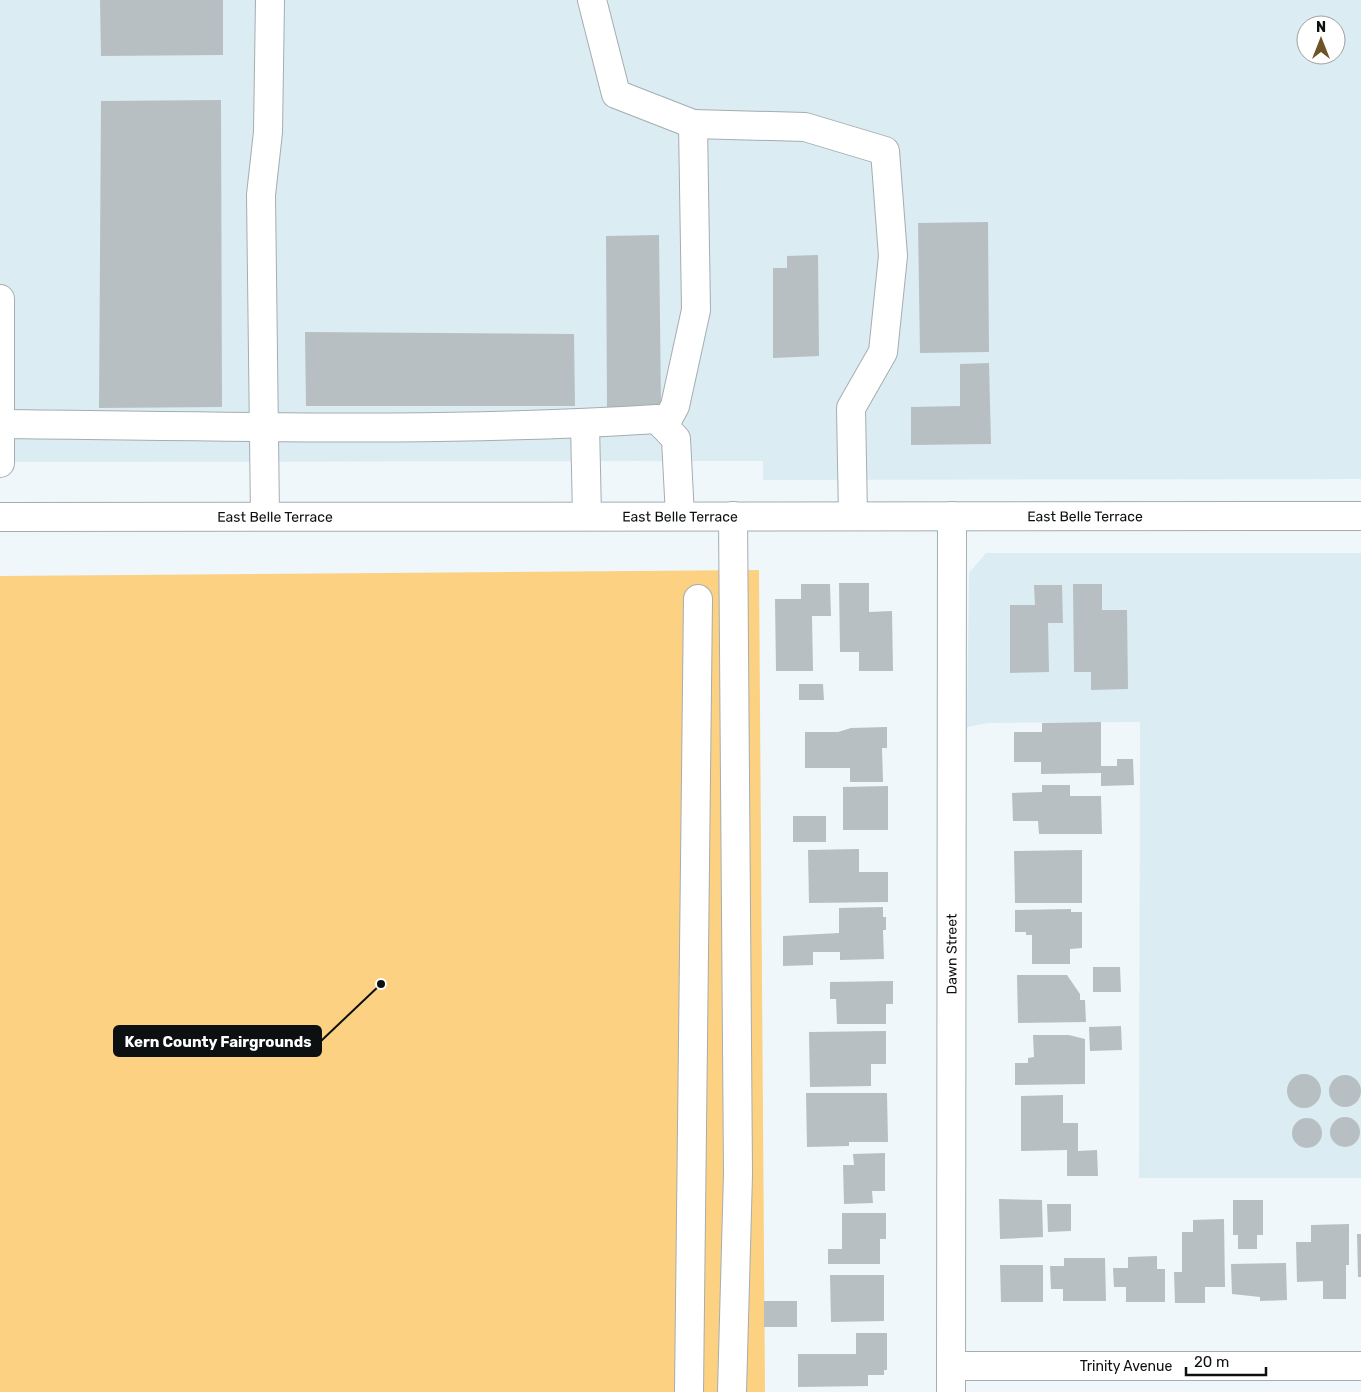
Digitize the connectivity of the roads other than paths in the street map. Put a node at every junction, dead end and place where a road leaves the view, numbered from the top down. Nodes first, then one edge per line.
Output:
1 (270, 0) edge
2 (592, 0) edge
3 (693, 124) junction
4 (0, 299) edge
5 (1, 424) edge
6 (585, 424) junction
7 (664, 426) junction
8 (264, 427) junction
9 (0, 463) edge
10 (265, 516) junction
11 (587, 516) junction
12 (680, 516) junction
13 (733, 516) junction
14 (853, 516) junction
15 (952, 516) junction
16 (1361, 516) edge
17 (0, 517) edge
18 (698, 598) dead end
19 (1361, 1366) edge
20 (950, 1379) edge
21 (689, 1392) edge
22 (732, 1392) edge

1 - 8 street
2 - 3 street
3 - 7 street
3 - 14 street
4 - 5 street
5 - 8 street
5 - 9 street
6 - 7 street
6 - 8 street
6 - 11 street
7 - 12 street
8 - 10 street
10 - 11 street, East Belle Terrace
10 - 17 street, East Belle Terrace
11 - 12 street, East Belle Terrace
12 - 13 street, East Belle Terrace
13 - 14 street, East Belle Terrace
13 - 22 street
14 - 15 street, East Belle Terrace
15 - 16 street, East Belle Terrace
15 - 20 street, Dawn Street
18 - 21 street
19 - 20 street, Trinity Avenue

